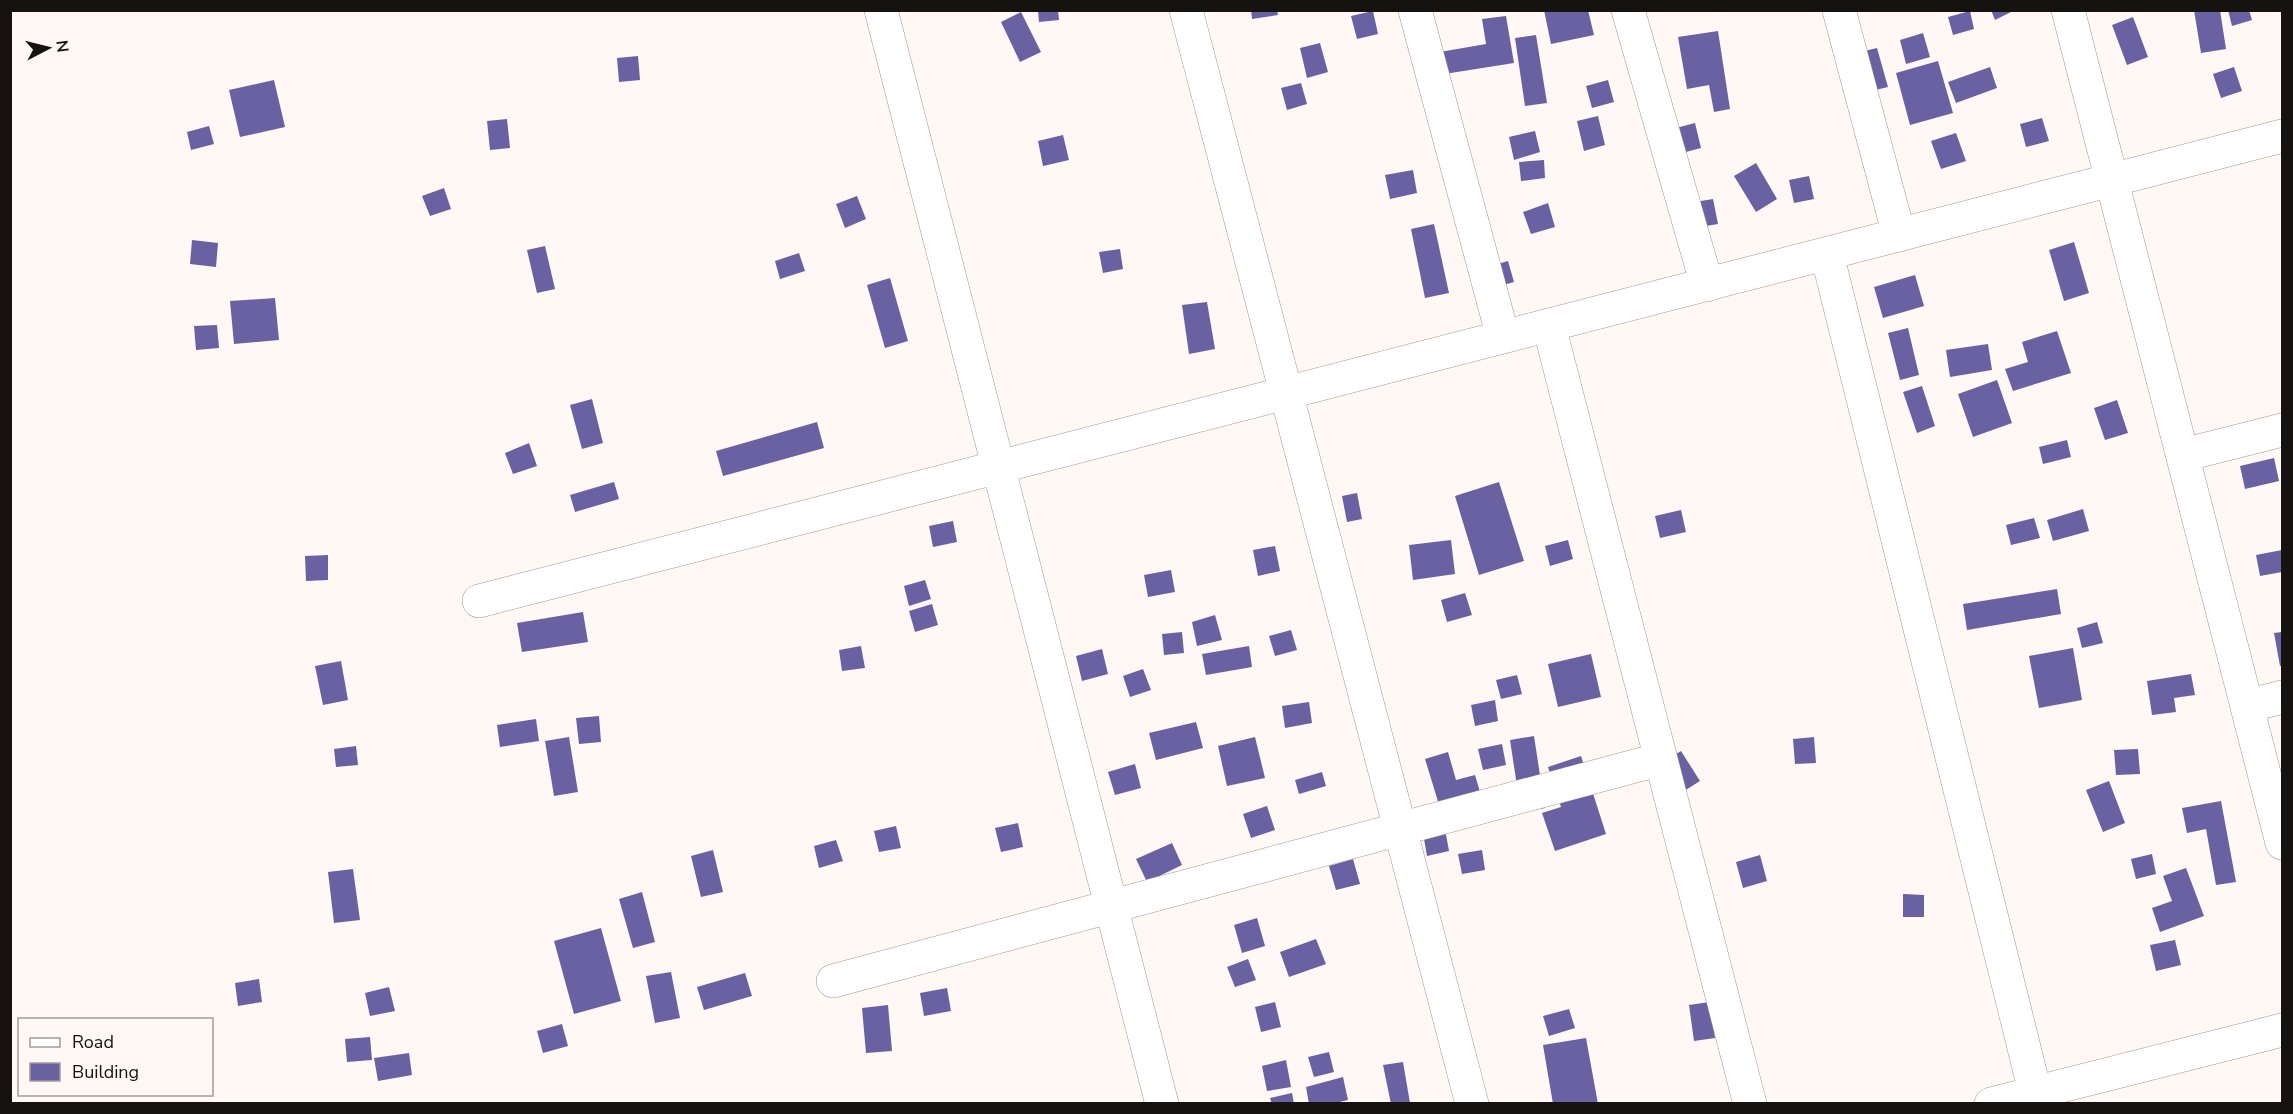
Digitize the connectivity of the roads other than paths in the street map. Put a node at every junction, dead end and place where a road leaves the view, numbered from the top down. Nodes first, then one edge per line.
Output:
1 (881, 10) edge
2 (1186, 10) edge
3 (1415, 10) edge
4 (1628, 10) edge
5 (1839, 10) edge
6 (2068, 10) edge
7 (2283, 136) edge
8 (2112, 180) junction
9 (1899, 235) junction
10 (1827, 254) junction
11 (1707, 285) junction
12 (1549, 326) junction
13 (1503, 337) junction
14 (1286, 393) junction
15 (2283, 429) edge
16 (2183, 455) junction
17 (1000, 467) junction
18 (479, 601) dead end
19 (2283, 697) edge
20 (2247, 706) junction
21 (1661, 759) junction
22 (1400, 829) junction
23 (2283, 843) edge
24 (1112, 907) junction
25 (833, 981) dead end
26 (2283, 1030) edge
27 (2036, 1098) edge
28 (1162, 1104) edge
29 (1472, 1104) edge
30 (1750, 1104) edge
31 (1991, 1104) edge

1 - 17 street
2 - 14 street
3 - 13 street
4 - 11 street
5 - 9 street
6 - 8 street
7 - 8 street
8 - 9 street
8 - 16 street
9 - 10 street
10 - 11 street
10 - 27 street
11 - 12 street
12 - 13 street
12 - 21 street
13 - 14 street
14 - 17 street
14 - 22 street
15 - 16 street
16 - 20 street
17 - 18 street
17 - 24 street
19 - 20 street
20 - 23 street
21 - 22 street
21 - 30 street
22 - 24 street
22 - 29 street
24 - 25 street
24 - 28 street
26 - 27 street
27 - 31 street

